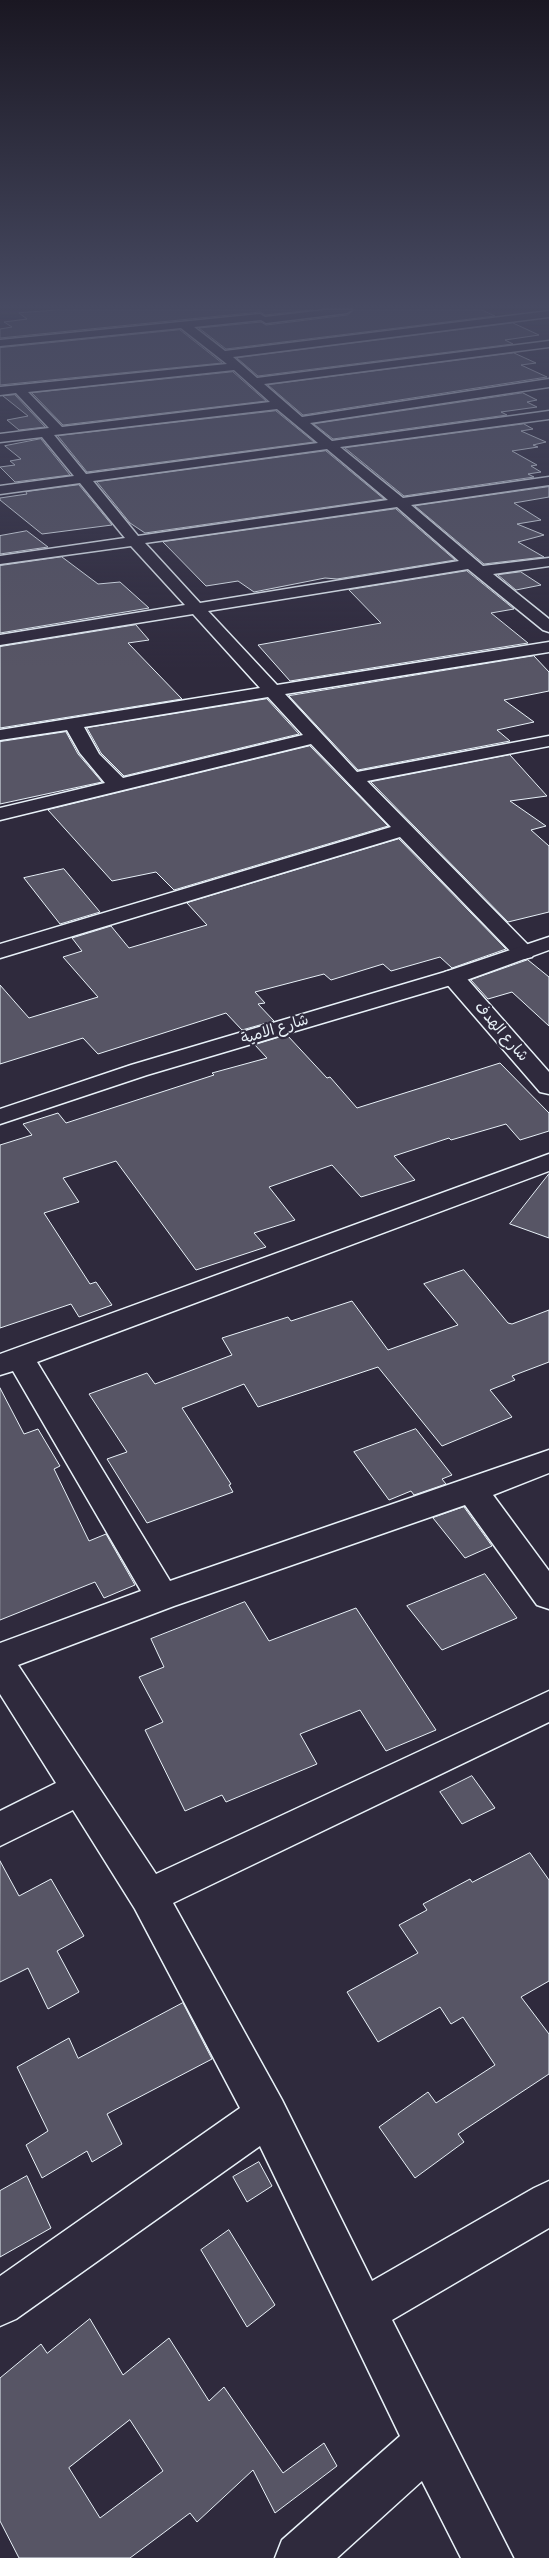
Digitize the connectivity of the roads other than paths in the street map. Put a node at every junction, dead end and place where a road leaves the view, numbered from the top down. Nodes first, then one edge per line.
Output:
1 (50, 429) edge
2 (75, 429) edge
3 (309, 429) edge
4 (446, 429) edge
5 (539, 429) edge
6 (542, 431) dead end
7 (52, 432) junction
8 (0, 438) edge
9 (328, 446) junction
10 (81, 478) junction
11 (549, 481) edge
12 (0, 490) edge
13 (402, 504) junction
14 (135, 541) junction
15 (0, 560) edge
16 (549, 562) edge
17 (476, 568) junction
18 (198, 609) junction
19 (549, 627) edge
20 (0, 640) edge
21 (549, 648) edge
22 (274, 693) junction
23 (74, 724) junction
24 (0, 735) edge
25 (316, 737) junction
26 (549, 741) edge
27 (353, 778) junction
28 (119, 785) junction
29 (0, 814) edge
30 (403, 830) junction
31 (549, 943) edge
32 (0, 951) edge
33 (524, 952) junction
34 (453, 977) junction
35 (549, 1087) edge
36 (0, 1117) edge
37 (549, 1162) edge
38 (10, 1361) edge
39 (549, 1461) edge
40 (472, 1490) junction
41 (162, 1596) junction
42 (549, 1596) edge
43 (0, 1657) edge
44 (0, 1665) edge
45 (549, 1706) edge
46 (80, 1789) junction
47 (0, 1829) edge
48 (149, 1896) junction
49 (267, 2115) junction
50 (549, 2203) edge
51 (0, 2303) edge
52 (363, 2312) junction
53 (428, 2443) junction
54 (300, 2558) edge
55 (488, 2558) edge

1 - 7 street
2 - 7 street
3 - 9 street
4 - 9 street
5 - 6 street
7 - 8 street
7 - 10 street
9 - 10 street
9 - 13 street
10 - 12 street
10 - 14 street
11 - 13 street
13 - 14 street
13 - 17 street
14 - 15 street
14 - 18 street
16 - 17 street
17 - 18 street
17 - 19 street
18 - 20 street
18 - 22 street
21 - 22 street
22 - 23 street
22 - 25 street
23 - 24 street
23 - 28 street
25 - 27 street
25 - 28 street
26 - 27 street
27 - 30 street
28 - 29 street
30 - 32 street
30 - 33 street
31 - 33 street, شارع الامية
33 - 34 street, شارع الامية
34 - 35 street, شارع الهدف
34 - 36 street, شارع الامية
37 - 38 street
38 - 41 street
39 - 40 street
40 - 41 street
40 - 42 street
41 - 43 street
44 - 46 street
45 - 48 street
46 - 47 street
46 - 48 street
48 - 49 street
49 - 51 street
49 - 52 street
50 - 52 street
52 - 53 street
53 - 54 street
53 - 55 street

